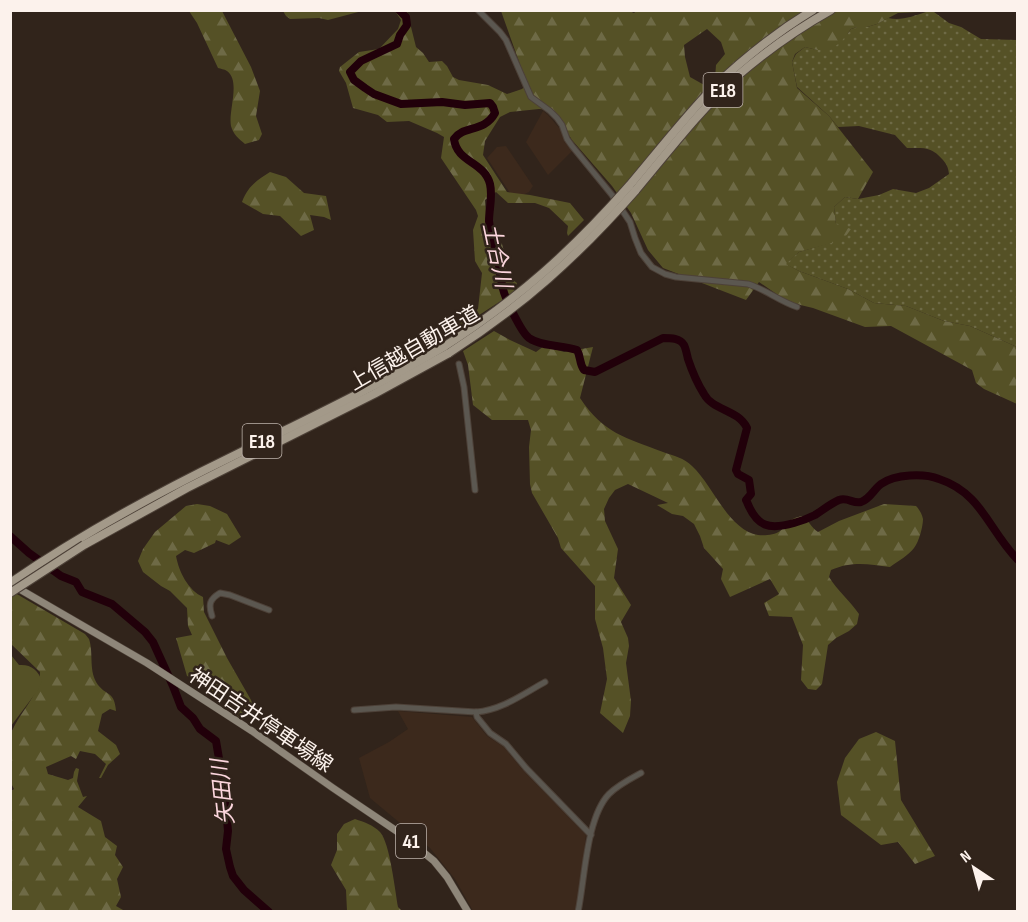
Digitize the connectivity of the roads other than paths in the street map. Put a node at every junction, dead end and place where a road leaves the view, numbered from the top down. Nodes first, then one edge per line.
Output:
1 (478, 10) edge
2 (813, 10) edge
3 (831, 10) edge
4 (632, 189) junction
5 (797, 307) dead end
6 (459, 364) dead end
7 (476, 490) dead end
8 (82, 542) junction
9 (10, 584) edge
10 (10, 593) edge
11 (269, 610) dead end
12 (212, 616) dead end
13 (545, 682) dead end
14 (354, 710) dead end
15 (476, 712) junction
16 (641, 773) dead end
17 (591, 835) junction
18 (468, 912) edge
19 (578, 912) edge

1 - 5 street
2 - 4 highway, 上信越自動車道 / E18
3 - 4 highway, 上信越自動車道 / E18
4 - 8 highway, 上信越自動車道 / E18, bridge
6 - 7 street
8 - 9 highway, 上信越自動車道 / E18
8 - 10 highway, 上信越自動車道 / E18, bridge
9 - 18 main road, 神田吉井停車場線 / 41
11 - 12 street
13 - 15 street
14 - 15 street
15 - 17 street
16 - 17 street
17 - 19 street

